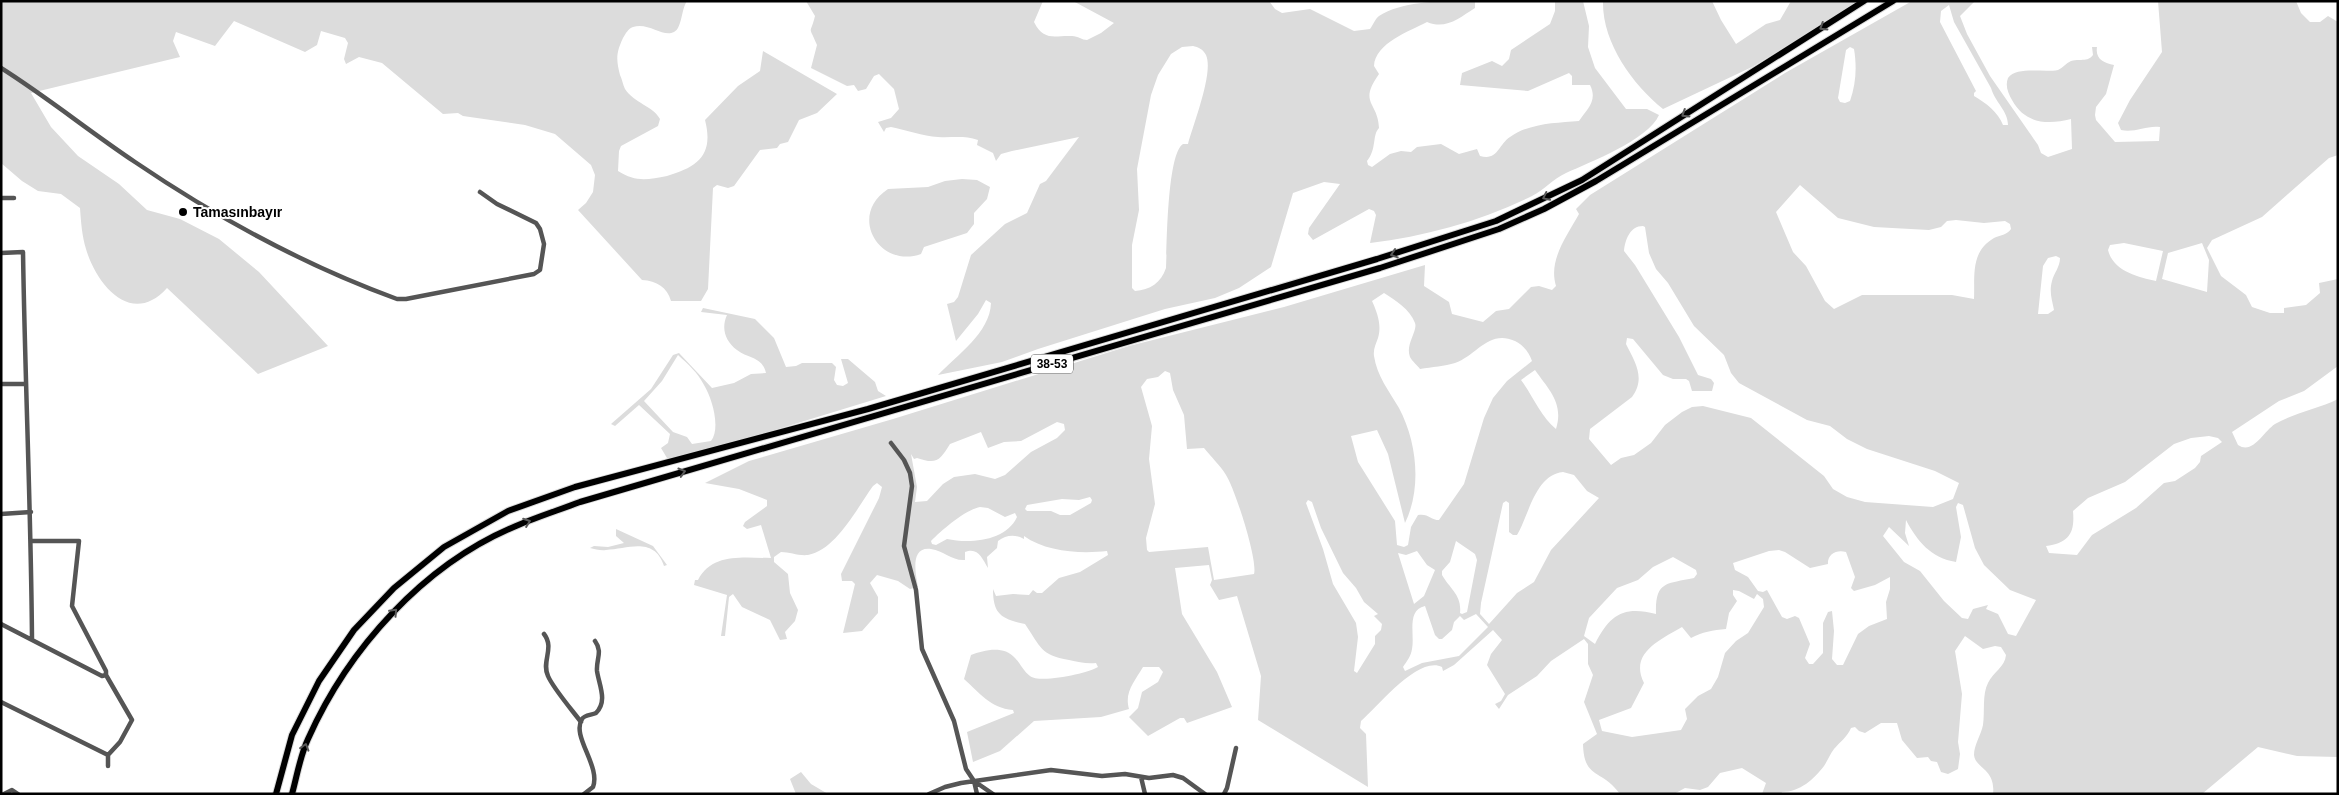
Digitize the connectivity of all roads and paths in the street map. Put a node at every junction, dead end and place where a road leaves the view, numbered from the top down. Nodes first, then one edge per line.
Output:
1 (1864, 1) edge
2 (1893, 1) edge
3 (1, 68) edge
4 (480, 192) dead end
5 (1, 198) edge
6 (14, 198) dead end
7 (1, 253) edge
8 (1, 384) edge
9 (25, 384) junction
10 (891, 444) dead end
11 (31, 512) junction
12 (1, 514) edge
13 (31, 541) junction
14 (1, 624) edge
15 (544, 634) dead end
16 (32, 639) junction
17 (595, 640) dead end
18 (106, 674) junction
19 (1, 702) edge
20 (581, 722) junction
21 (1236, 748) dead end
22 (108, 755) junction
23 (108, 766) dead end
24 (1141, 777) junction
25 (974, 782) junction
26 (4, 794) edge
27 (18, 794) edge
28 (276, 794) edge
29 (292, 794) edge
30 (584, 794) edge
31 (929, 794) edge
32 (977, 794) edge
33 (993, 794) edge
34 (1145, 794) edge
35 (1205, 794) edge
36 (1224, 794) edge

1 -> 28 highway, 38-53
29 -> 2 highway, 38-53
3 - 4 street
5 - 6 street
7 - 9 street
8 - 9 street
9 - 11 street
10 - 25 street
11 - 12 street
11 - 13 street
13 - 16 street
13 - 18 street
14 - 16 street
15 - 20 street
16 - 18 street
17 - 20 street
18 - 22 street
19 - 22 street
20 - 30 street
21 - 36 street
22 - 23 street
24 - 25 street
24 - 34 street
24 - 35 street
25 - 31 street
25 - 32 street
25 - 33 street
26 - 27 street

